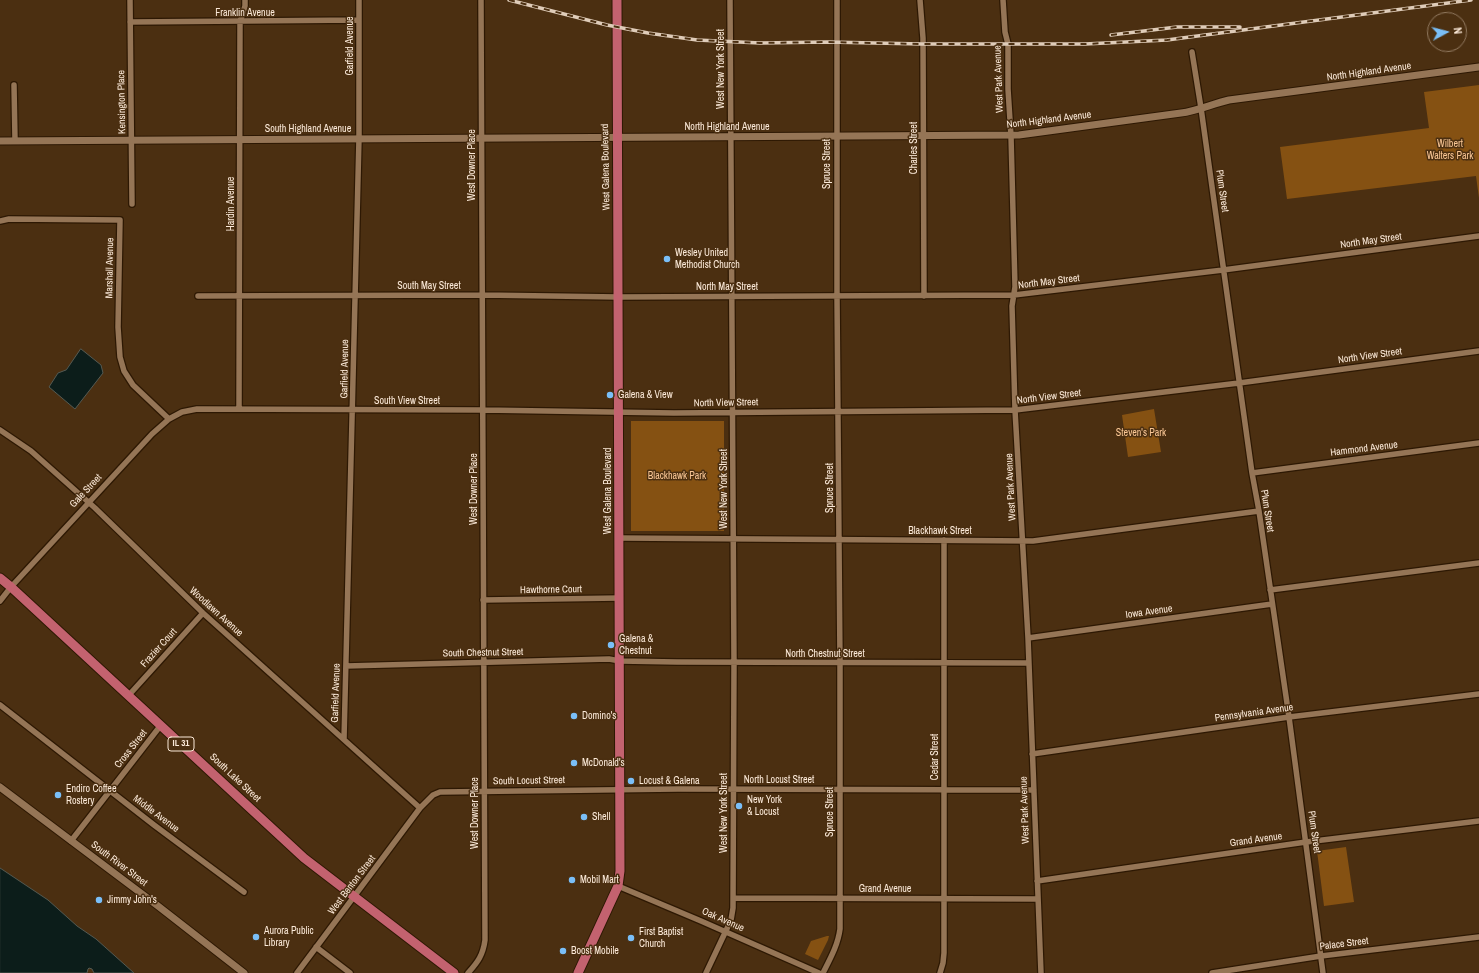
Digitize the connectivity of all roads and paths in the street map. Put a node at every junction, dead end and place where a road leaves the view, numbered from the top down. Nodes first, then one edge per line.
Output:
1 (130, 0) edge
2 (245, 0) edge
3 (359, 0) edge
4 (481, 0) edge
5 (616, 0) edge
6 (730, 0) edge
7 (837, 0) edge
8 (920, 0) edge
9 (1003, 0) edge
10 (359, 20) junction
11 (130, 22) junction
12 (240, 22) junction
13 (1192, 52) dead end
14 (1479, 67) edge
15 (14, 85) dead end
16 (1201, 108) junction
17 (617, 136) junction
18 (923, 136) junction
19 (1011, 136) junction
20 (481, 137) junction
21 (731, 137) junction
22 (836, 137) junction
23 (359, 138) junction
24 (240, 139) junction
25 (0, 140) edge
26 (15, 140) junction
27 (132, 140) junction
28 (132, 204) dead end
29 (0, 221) edge
30 (1479, 236) edge
31 (1223, 270) junction
32 (239, 295) junction
33 (355, 295) junction
34 (482, 295) junction
35 (1014, 295) junction
36 (198, 296) dead end
37 (619, 296) junction
38 (731, 296) junction
39 (837, 296) junction
40 (924, 296) junction
41 (1479, 350) edge
42 (1239, 382) junction
43 (239, 408) junction
44 (197, 409) joint
45 (353, 410) junction
46 (482, 410) junction
47 (1015, 410) junction
48 (733, 412) junction
49 (838, 412) junction
50 (618, 413) junction
51 (169, 419) junction
52 (0, 430) edge
53 (1479, 444) edge
54 (1252, 473) junction
55 (88, 502) junction
56 (1259, 510) junction
57 (619, 538) junction
58 (733, 540) junction
59 (839, 540) junction
60 (944, 540) junction
61 (1023, 541) junction
62 (1479, 564) edge
63 (0, 578) edge
64 (11, 587) junction
65 (1270, 590) junction
66 (620, 598) junction
67 (484, 600) junction
68 (0, 601) edge
69 (1272, 604) junction
70 (202, 613) junction
71 (1028, 638) junction
72 (620, 661) junction
73 (484, 662) junction
74 (734, 662) junction
75 (1029, 663) junction
76 (840, 664) junction
77 (944, 664) junction
78 (346, 666) junction
79 (1479, 694) edge
80 (129, 695) junction
81 (0, 705) edge
82 (1289, 717) junction
83 (162, 725) junction
84 (344, 739) junction
85 (1032, 754) junction
86 (0, 787) edge
87 (620, 789) junction
88 (733, 789) junction
89 (839, 790) junction
90 (944, 790) junction
91 (1034, 790) junction
92 (110, 791) junction
93 (484, 791) junction
94 (420, 808) junction
95 (1479, 821) edge
96 (71, 841) junction
97 (1306, 842) junction
98 (1037, 881) junction
99 (618, 886) junction
100 (244, 892) dead end
101 (354, 897) junction
102 (733, 898) junction
103 (840, 898) junction
104 (944, 898) junction
105 (1038, 899) junction
106 (726, 932) junction
107 (1479, 937) edge
108 (316, 947) junction
109 (1321, 956) junction
110 (244, 973) edge
111 (297, 973) edge
112 (350, 973) edge
113 (454, 973) edge
114 (468, 973) edge
115 (578, 973) edge
116 (706, 973) edge
117 (820, 973) edge
118 (823, 973) edge
119 (940, 973) edge
120 (1041, 973) edge
121 (1212, 973) edge
122 (1323, 973) edge

1 - 11 street, Kensington Place
2 - 12 street, Hardin Avenue
3 - 10 street, Garfield Avenue
4 - 20 street, West Downer Place
5 - 17 main road, West Galena Boulevard
6 - 21 street, West New York Street
7 - 22 street, Spruce Street
8 - 18 street, Charles Street
9 - 19 street, West Park Avenue
10 - 12 street, Franklin Avenue
10 - 23 street, Garfield Avenue
11 - 12 street, Franklin Avenue
11 - 27 street, Kensington Place
12 - 24 street, Hardin Avenue
13 - 16 street, Plum Street
14 - 16 street, North Highland Avenue
15 - 26 street
16 - 19 street, North Highland Avenue
16 - 31 street, Plum Street
17 - 20 street, South Highland Avenue
17 - 21 street, North Highland Avenue
17 - 37 main road, West Galena Boulevard
18 - 19 street, North Highland Avenue
18 - 22 street, North Highland Avenue
18 - 40 street, Charles Street
19 - 35 street, West Park Avenue
20 - 23 street, South Highland Avenue
20 - 34 street, West Downer Place
21 - 22 street, North Highland Avenue
21 - 38 street, West New York Street
22 - 39 street, Spruce Street
23 - 24 street, South Highland Avenue
23 - 33 street, Garfield Avenue
24 - 27 street, South Highland Avenue
24 - 32 street, Hardin Avenue
25 - 26 street, South Highland Avenue
26 - 27 street, South Highland Avenue
27 - 28 street, Kensington Place
29 - 51 street, Marshall Avenue
30 - 31 street, North May Street
31 - 35 street, North May Street
31 - 42 street, Plum Street
32 - 33 street, South May Street
32 - 36 street, South May Street
32 - 43 street, Hardin Avenue
33 - 34 street, South May Street
33 - 45 street, Garfield Avenue
34 - 37 street, South May Street
34 - 46 street, West Downer Place
35 - 40 street, North May Street
35 - 47 street, West Park Avenue
37 - 38 street, North May Street
37 - 50 main road, West Galena Boulevard
38 - 39 street, North May Street
38 - 48 street, West New York Street
39 - 40 street, North May Street
39 - 49 street, Spruce Street
41 - 42 street, North View Street
42 - 47 street, North View Street
42 - 54 street, Plum Street
43 - 44 street, South View Street
43 - 45 street, South View Street
44 - 51 street, Gale Street
45 - 46 street, South View Street
45 - 78 street, Garfield Avenue
46 - 50 street, South View Street
46 - 67 street, West Downer Place
47 - 49 street, North View Street
47 - 61 street, West Park Avenue
48 - 49 street, North View Street
48 - 50 street, North View Street
48 - 58 street, West New York Street
49 - 59 street, Spruce Street
50 - 57 main road, West Galena Boulevard
51 - 55 street, Gale Street
52 - 55 street, Woodlawn Avenue
53 - 54 street, Hammond Avenue
54 - 56 street, Plum Street
55 - 64 street, Gale Street
55 - 70 street, Woodlawn Avenue
56 - 61 street, Blackhawk Street
56 - 65 street, Plum Street
57 - 58 street, Blackhawk Street
57 - 66 main road, West Galena Boulevard
58 - 59 street, Blackhawk Street
58 - 74 street, West New York Street
59 - 60 street, Blackhawk Street
59 - 76 street, Spruce Street
60 - 61 street, Blackhawk Street
60 - 77 street, Cedar Street
61 - 71 street, West Park Avenue
62 - 65 street
63 - 64 main road, IL 31
64 - 68 street, Gale Street
64 - 80 main road, South Lake Street / IL 31
65 - 69 street, Plum Street
66 - 67 street, Hawthorne Court
66 - 72 main road, West Galena Boulevard
67 - 73 street, West Downer Place
69 - 71 street, Iowa Avenue
69 - 82 street, Plum Street
70 - 80 street, Frazier Court
70 - 84 street, Woodlawn Avenue
71 - 75 street, West Park Avenue
72 - 73 street, South Chestnut Street
72 - 74 street, North Chestnut Street
72 - 87 main road, West Galena Boulevard
73 - 78 street, South Chestnut Street
73 - 93 street, West Downer Place
74 - 76 street, North Chestnut Street
74 - 88 street, West New York Street
75 - 77 street, North Chestnut Street
75 - 85 street, West Park Avenue
76 - 77 street, North Chestnut Street
76 - 89 street, Spruce Street
77 - 90 street, Cedar Street
78 - 84 street, Garfield Avenue
79 - 82 street, Pennsylvania Avenue
80 - 83 main road, South Lake Street / IL 31
81 - 92 street, Middle Avenue
82 - 85 street, Pennsylvania Avenue
82 - 97 street, Plum Street
83 - 92 street, Cross Street
83 - 101 main road, South Lake Street / IL 31
84 - 94 street, Woodlawn Avenue
85 - 91 street, West Park Avenue
86 - 96 street, South River Street
87 - 88 street, North Locust Street
87 - 93 street, South Locust Street
87 - 99 main road, West Galena Boulevard
88 - 89 street, North Locust Street
88 - 102 street, West New York Street
89 - 90 street, North Locust Street
89 - 103 street, Spruce Street
90 - 91 street, North Locust Street
90 - 104 street, Cedar Street
91 - 98 street, West Park Avenue
92 - 96 street, Cross Street
92 - 100 street, Middle Avenue
93 - 94 street, South Locust Street
93 - 114 street, West Downer Place
94 - 101 street, West Benton Street
95 - 97 street, Grand Avenue
96 - 110 street, South River Street
97 - 98 street, Grand Avenue
97 - 109 street, Plum Street
98 - 105 street, West Park Avenue
99 - 106 street, Oak Avenue
99 - 115 main road, West Galena Boulevard
101 - 108 street, West Benton Street
101 - 113 main road, South Lake Street / IL 31
102 - 103 street, Grand Avenue
102 - 106 street, West New York Street
103 - 104 street, Grand Avenue
103 - 118 street, Spruce Street
104 - 105 street, Grand Avenue
104 - 119 street, Cedar Street
105 - 120 street, West Park Avenue
106 - 116 street, West New York Street
106 - 117 street, Oak Avenue
107 - 109 street, Palace Street
108 - 111 street, West Benton Street
108 - 112 street
109 - 121 street, Palace Street
109 - 122 street, Plum Street

